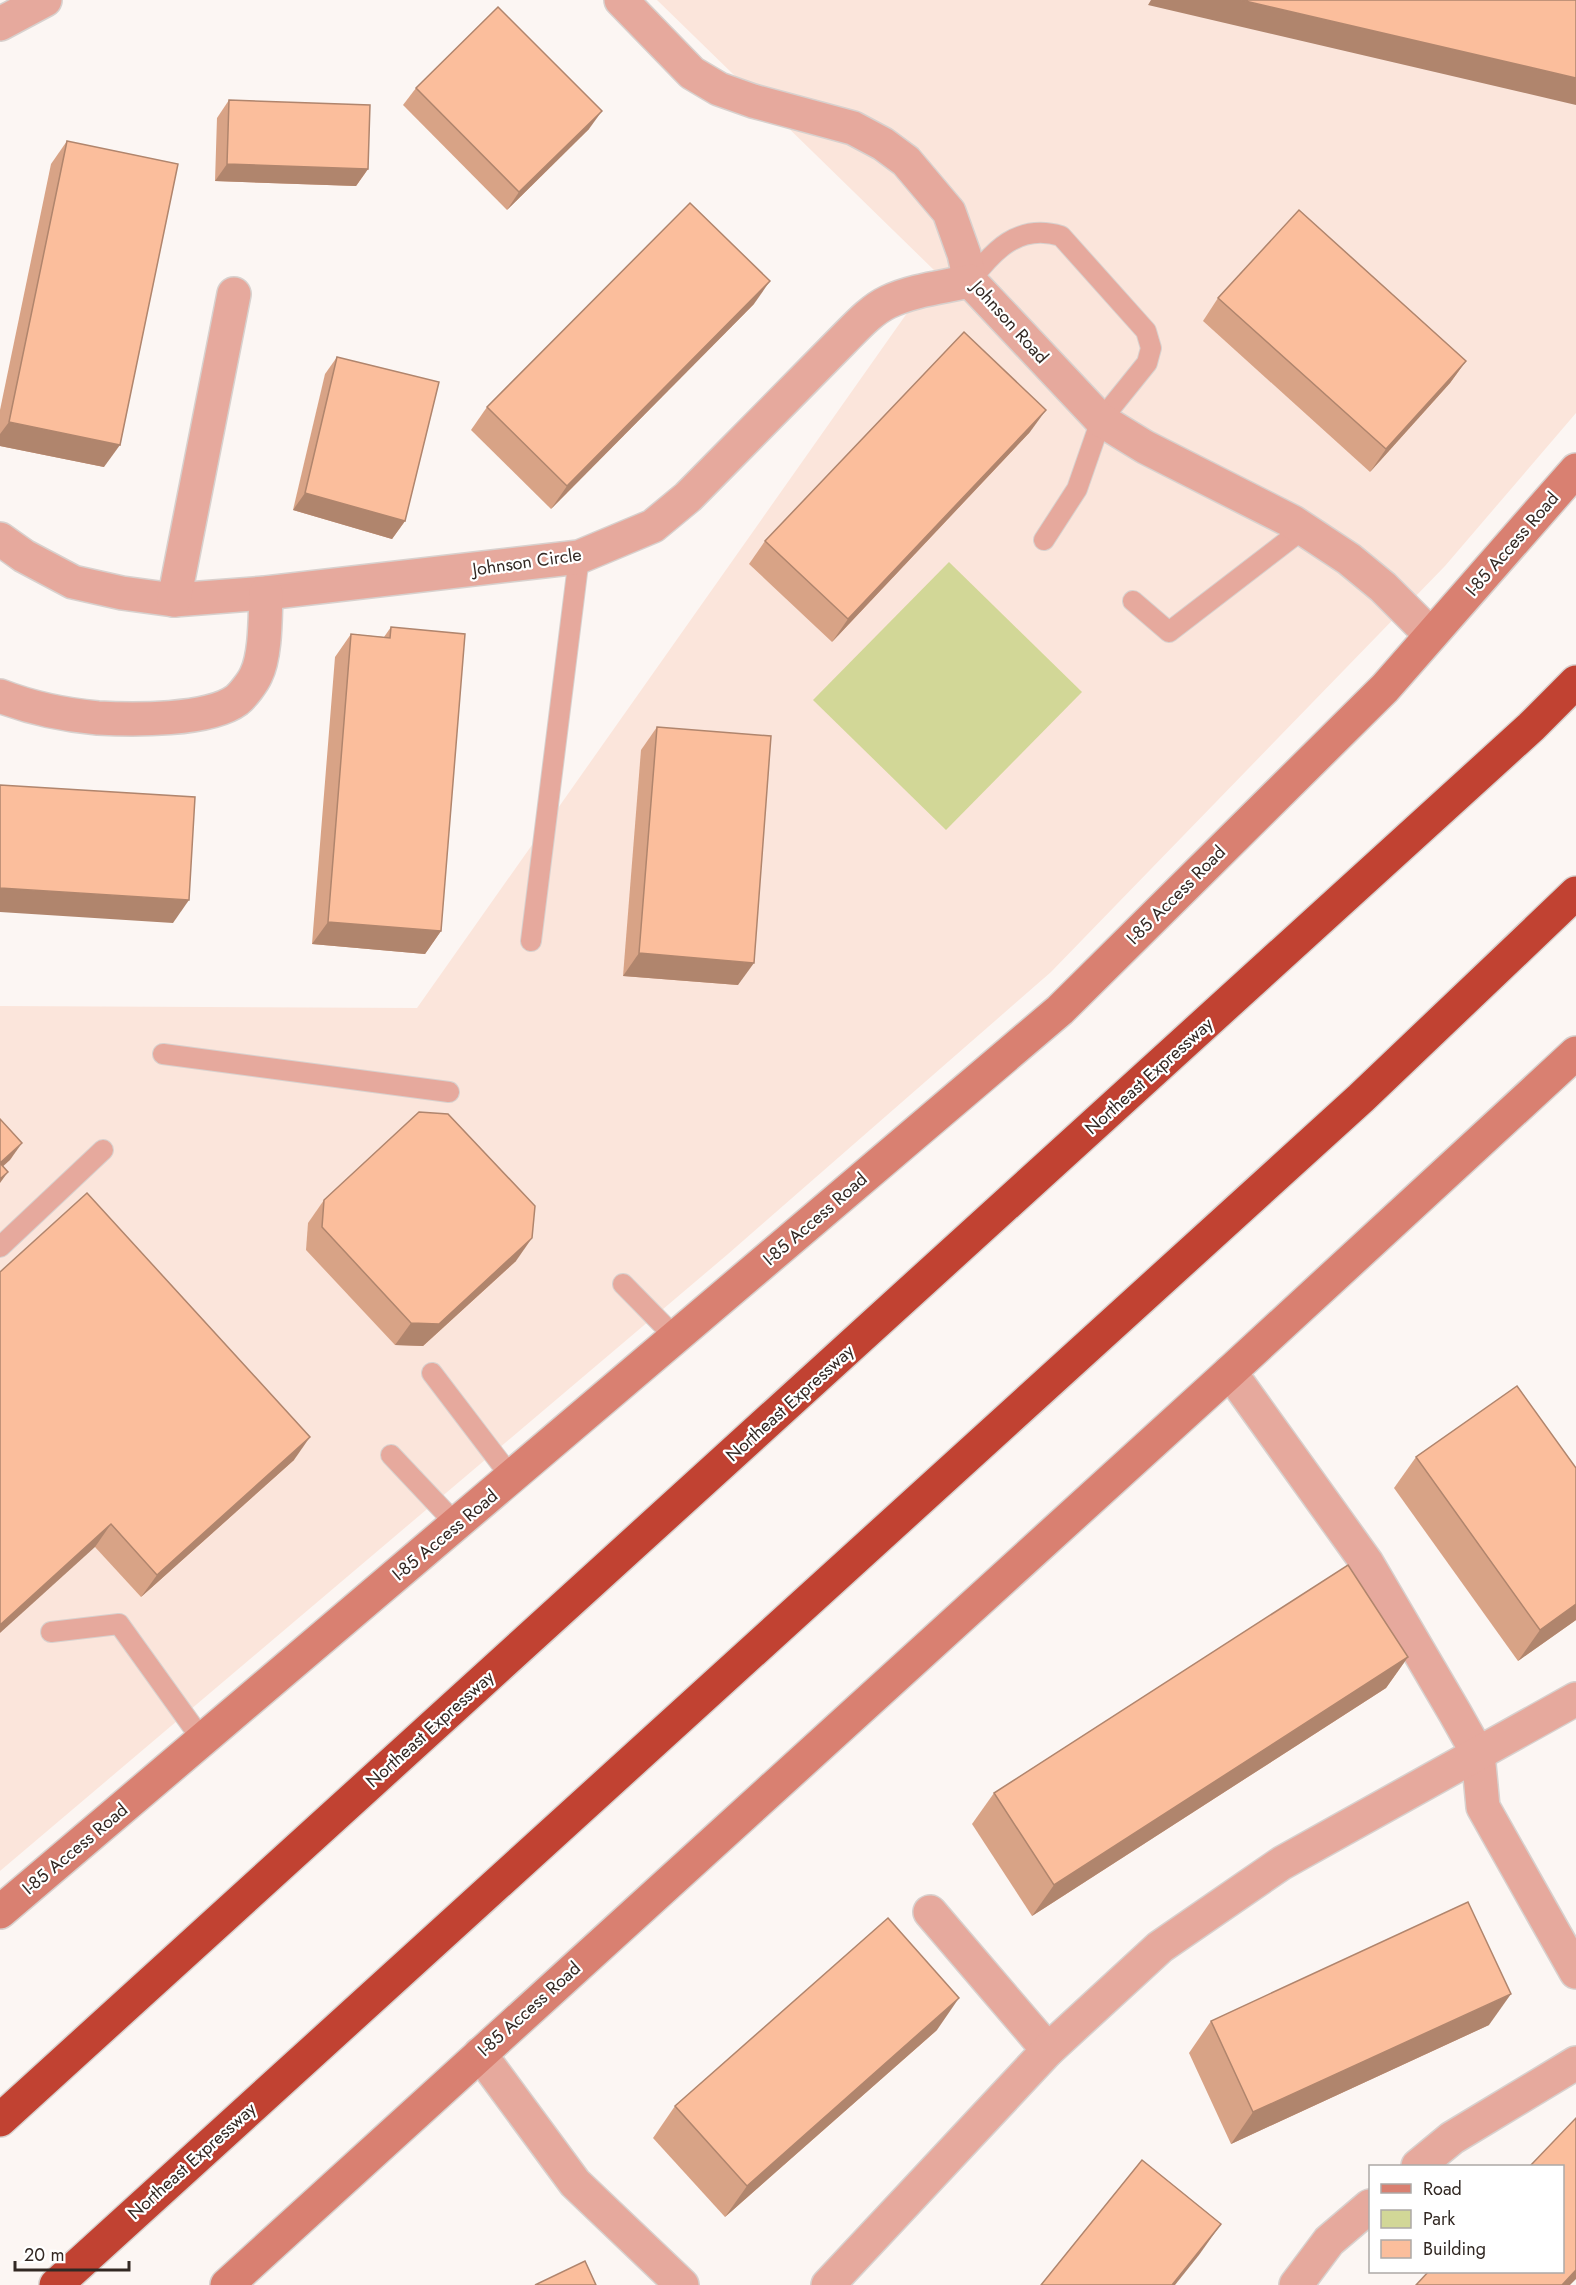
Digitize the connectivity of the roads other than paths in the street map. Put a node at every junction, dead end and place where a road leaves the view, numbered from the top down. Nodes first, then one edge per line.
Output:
1 (45, 0) edge
2 (621, 0) edge
3 (0, 24) edge
4 (970, 281) junction
5 (234, 294) dead end
6 (1101, 420) junction
7 (1576, 470) edge
8 (1303, 529) junction
9 (0, 539) edge
10 (1044, 540) dead end
11 (579, 557) junction
12 (266, 593) junction
13 (174, 600) junction
14 (1133, 601) dead end
15 (1431, 635) junction
16 (1576, 682) edge
17 (0, 696) edge
18 (1576, 893) edge
19 (531, 941) dead end
20 (1576, 1053) edge
21 (163, 1054) dead end
22 (450, 1092) dead end
23 (104, 1150) dead end
24 (0, 1247) edge
25 (623, 1284) dead end
26 (676, 1338) junction
27 (1230, 1372) junction
28 (432, 1373) dead end
29 (391, 1455) dead end
30 (512, 1478) junction
31 (457, 1525) junction
32 (51, 1632) dead end
33 (1576, 1699) edge
34 (203, 1741) junction
35 (1478, 1754) junction
36 (0, 1912) edge
37 (930, 1912) dead end
38 (1576, 1972) edge
39 (1048, 2050) junction
40 (480, 2054) junction
41 (1576, 2063) edge
42 (0, 2120) edge
43 (1419, 2165) edge
44 (1369, 2208) edge
45 (56, 2285) edge
46 (227, 2285) edge
47 (682, 2285) edge
48 (828, 2285) edge
49 (1296, 2285) edge

1 - 3 street
2 - 4 street, Johnson Road
4 - 6 street, Johnson Road
4 - 6 lane
4 - 11 street, Johnson Circle
5 - 13 street
6 - 8 street, Johnson Road
6 - 10 lane
7 - 15 main road, I-85 Access Road
8 - 14 lane
8 - 15 street, Johnson Road
9 - 13 street, Johnson Circle
11 - 12 street, Johnson Circle
11 - 19 lane
12 - 13 street, Johnson Circle
12 - 17 street
15 - 26 main road, I-85 Access Road
16 - 42 highway, Northeast Expressway
18 - 45 highway, Northeast Expressway
20 - 27 main road, I-85 Access Road
21 - 22 lane
23 - 24 lane
25 - 26 lane
26 - 30 main road, I-85 Access Road
27 - 35 street
27 - 40 main road, I-85 Access Road
28 - 30 lane
29 - 31 lane
30 - 31 main road, I-85 Access Road
31 - 34 main road, I-85 Access Road
32 - 34 lane
33 - 35 street
34 - 36 main road, I-85 Access Road
35 - 38 street
35 - 39 street
37 - 39 street
39 - 48 street
40 - 46 main road, I-85 Access Road
40 - 47 street
41 - 43 street
44 - 49 street

